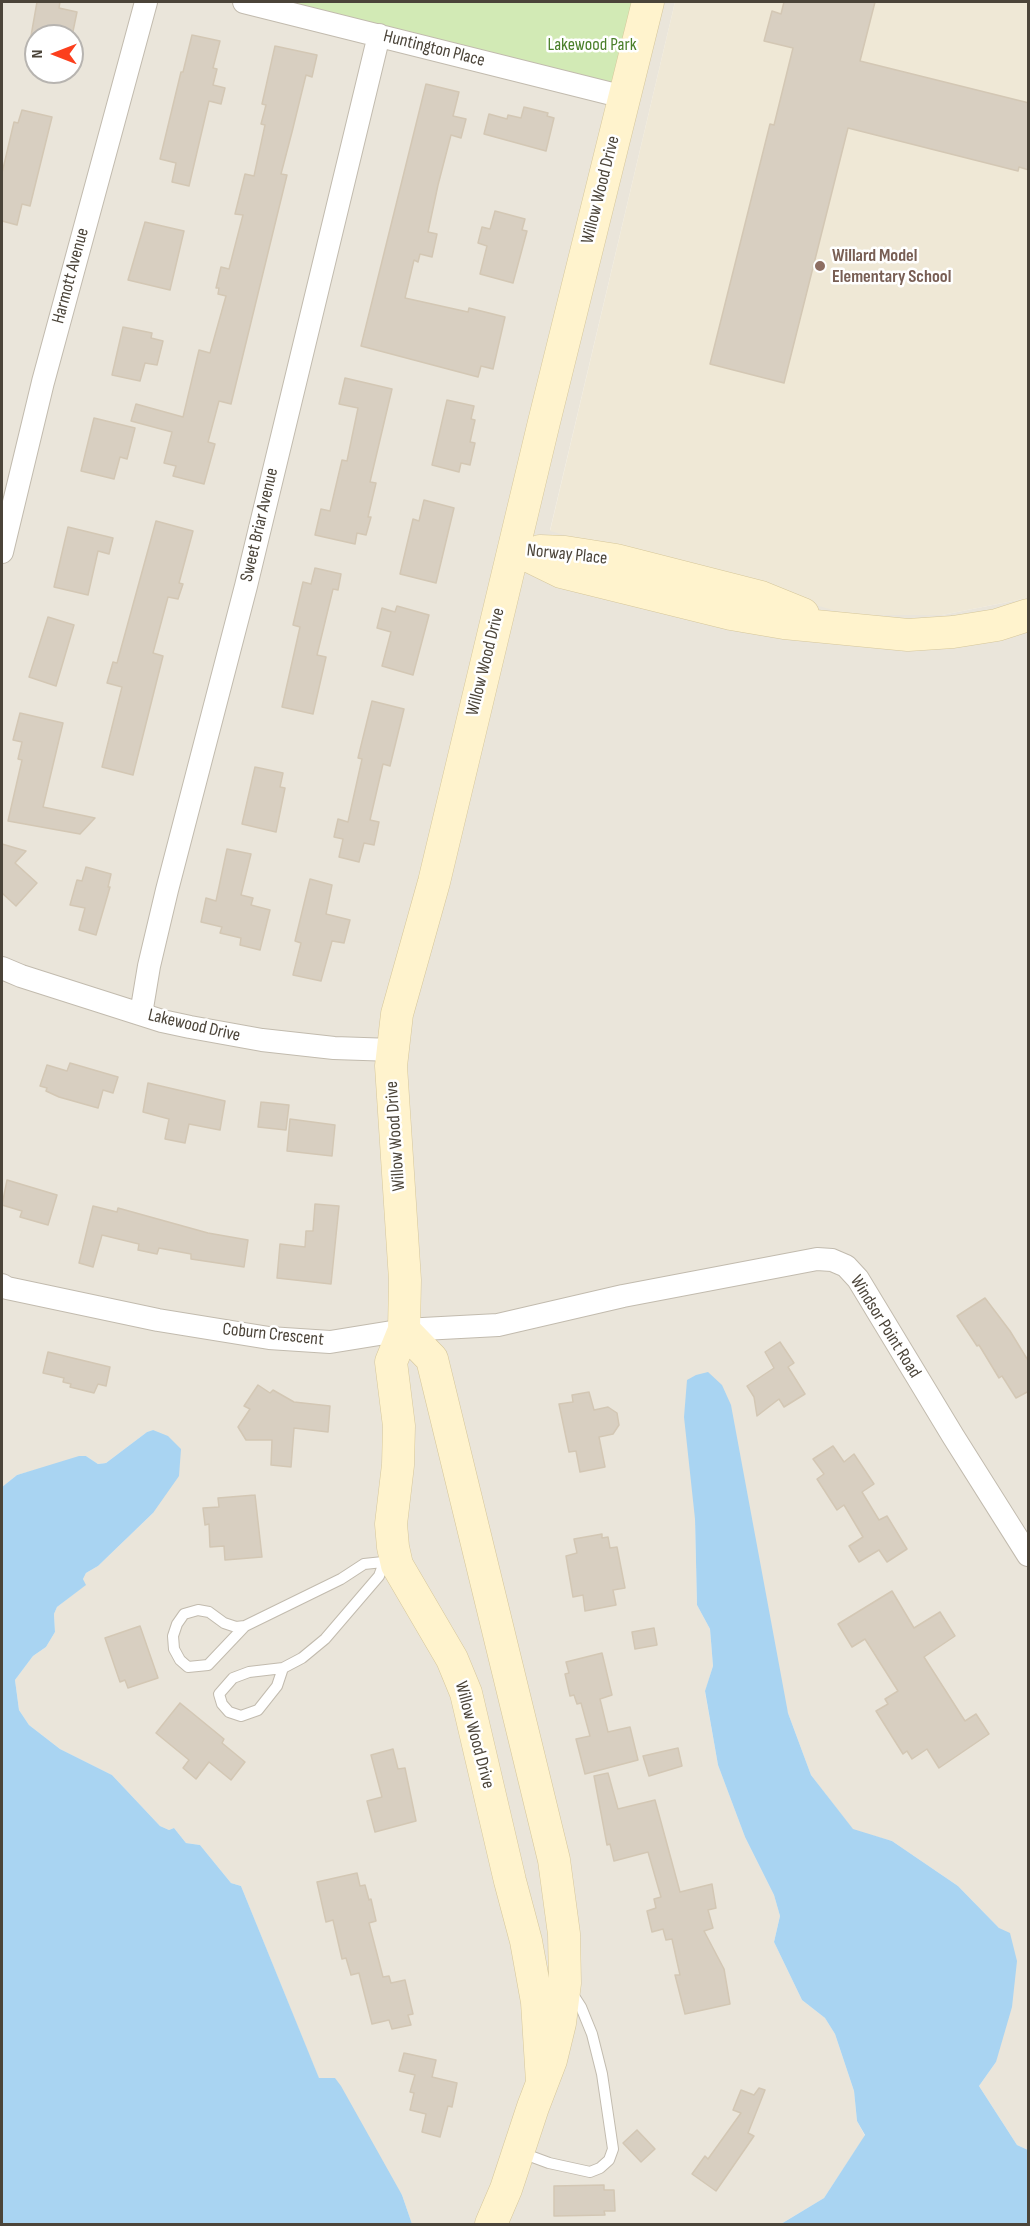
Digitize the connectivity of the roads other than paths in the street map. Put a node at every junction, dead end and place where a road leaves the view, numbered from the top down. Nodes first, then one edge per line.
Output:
1 (146, 2) edge
2 (244, 2) edge
3 (648, 2) edge
4 (379, 34) junction
5 (624, 98) junction
6 (514, 549) junction
7 (2, 552) edge
8 (1029, 615) edge
9 (2, 968) edge
10 (141, 1014) junction
11 (393, 1050) junction
12 (2, 1286) edge
13 (652, 1290) joint
14 (404, 1330) junction
15 (388, 1555) junction
16 (1029, 1556) edge
17 (246, 1626) junction
18 (284, 1668) junction
19 (565, 1983) junction
20 (543, 2082) junction
21 (519, 2151) junction
22 (490, 2224) edge

1 - 7 street, Harmott Avenue
2 - 4 street, Huntington Place
3 - 5 street, Willow Wood Drive
4 - 5 street, Huntington Place
4 - 10 street, Sweet Briar Avenue
5 - 6 street, Willow Wood Drive
6 - 8 street, Norway Place
6 - 11 street, Willow Wood Drive
9 - 10 street, Lakewood Drive
10 - 11 street, Lakewood Drive
11 - 14 street, Willow Wood Drive
12 - 14 street, Coburn Crescent
13 - 14 street, Coburn Crescent
13 - 16 street, Windsor Point Road
14 - 15 street, Willow Wood Drive
14 - 19 street, Willow Wood Drive
15 - 17 lane
15 - 18 lane
15 - 20 street, Willow Wood Drive
17 - 17 lane
18 - 18 lane
19 - 20 street, Willow Wood Drive
19 - 21 lane
20 - 21 street, Willow Wood Drive
21 - 22 street, Willow Wood Drive

